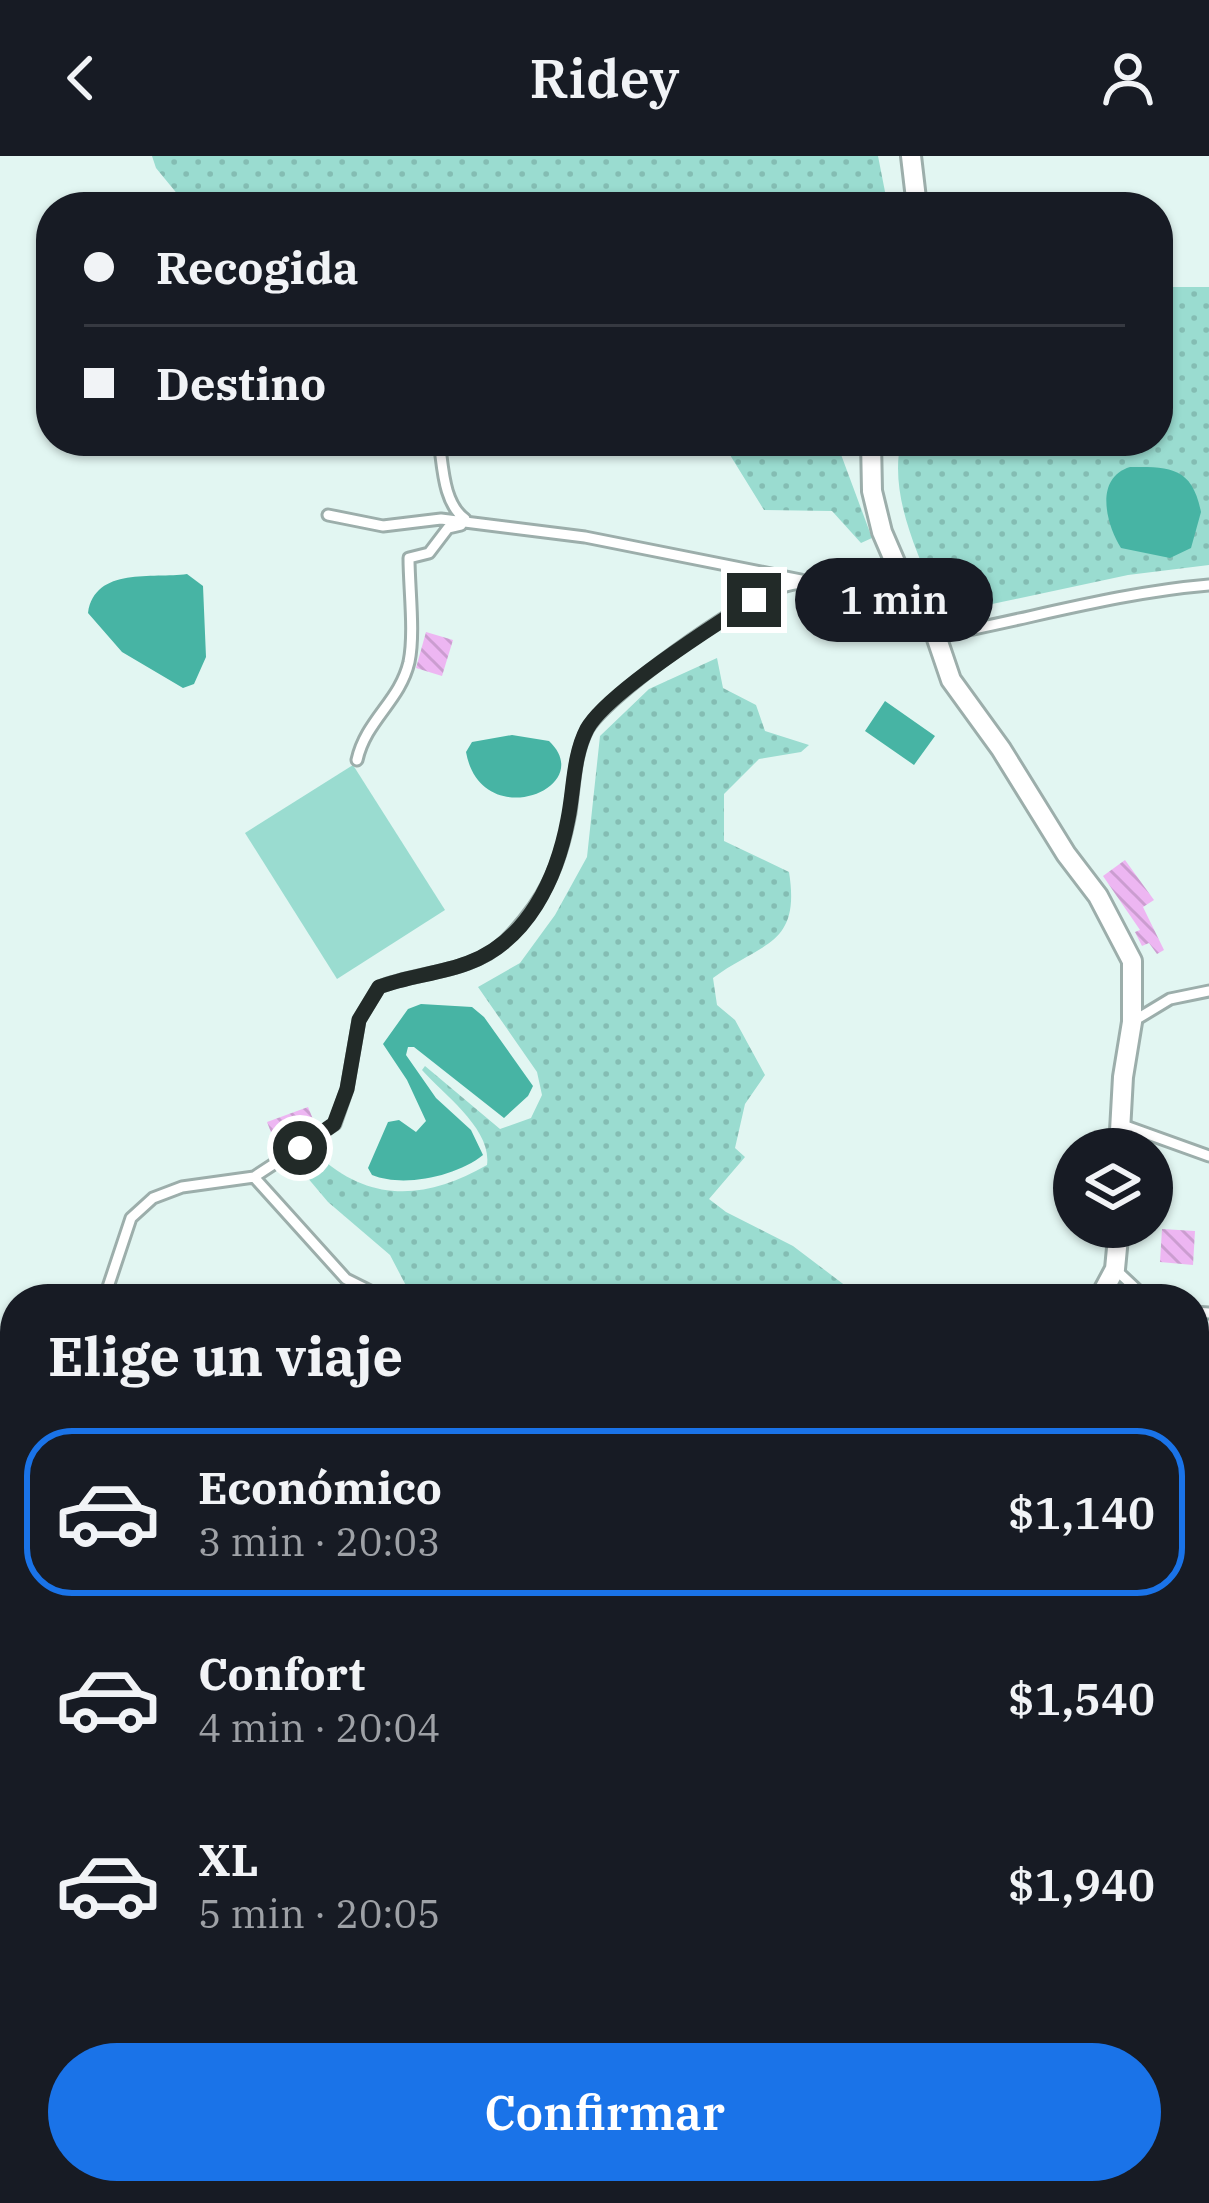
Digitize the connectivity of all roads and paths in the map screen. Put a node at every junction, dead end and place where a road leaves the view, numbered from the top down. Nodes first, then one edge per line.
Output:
1 (911, 156) edge
2 (915, 192) edge
3 (442, 456) edge
4 (871, 456) edge
5 (328, 515) dead end
6 (472, 523) junction
7 (818, 583) junction
8 (1209, 585) edge
9 (910, 597) junction
10 (936, 636) junction
11 (357, 760) dead end
12 (1209, 991) edge
13 (1132, 1022) junction
14 (1120, 1124) junction
15 (1120, 1128) edge
16 (1209, 1156) edge
17 (254, 1177) junction
18 (1117, 1248) edge
19 (1115, 1269) junction
20 (109, 1284) edge
21 (356, 1284) edge
22 (1107, 1284) edge
23 (1131, 1284) edge

1 - 2 street
3 - 6 lane
4 - 9 street
5 - 6 lane
6 - 7 lane
6 - 11 lane
7 - 9 lane
7 - 17 lane
8 - 10 lane
9 - 10 street
10 - 13 street
12 - 13 lane
13 - 14 street
14 - 15 street
14 - 16 lane
17 - 20 lane
17 - 21 lane
18 - 19 street
19 - 22 street
19 - 23 lane

